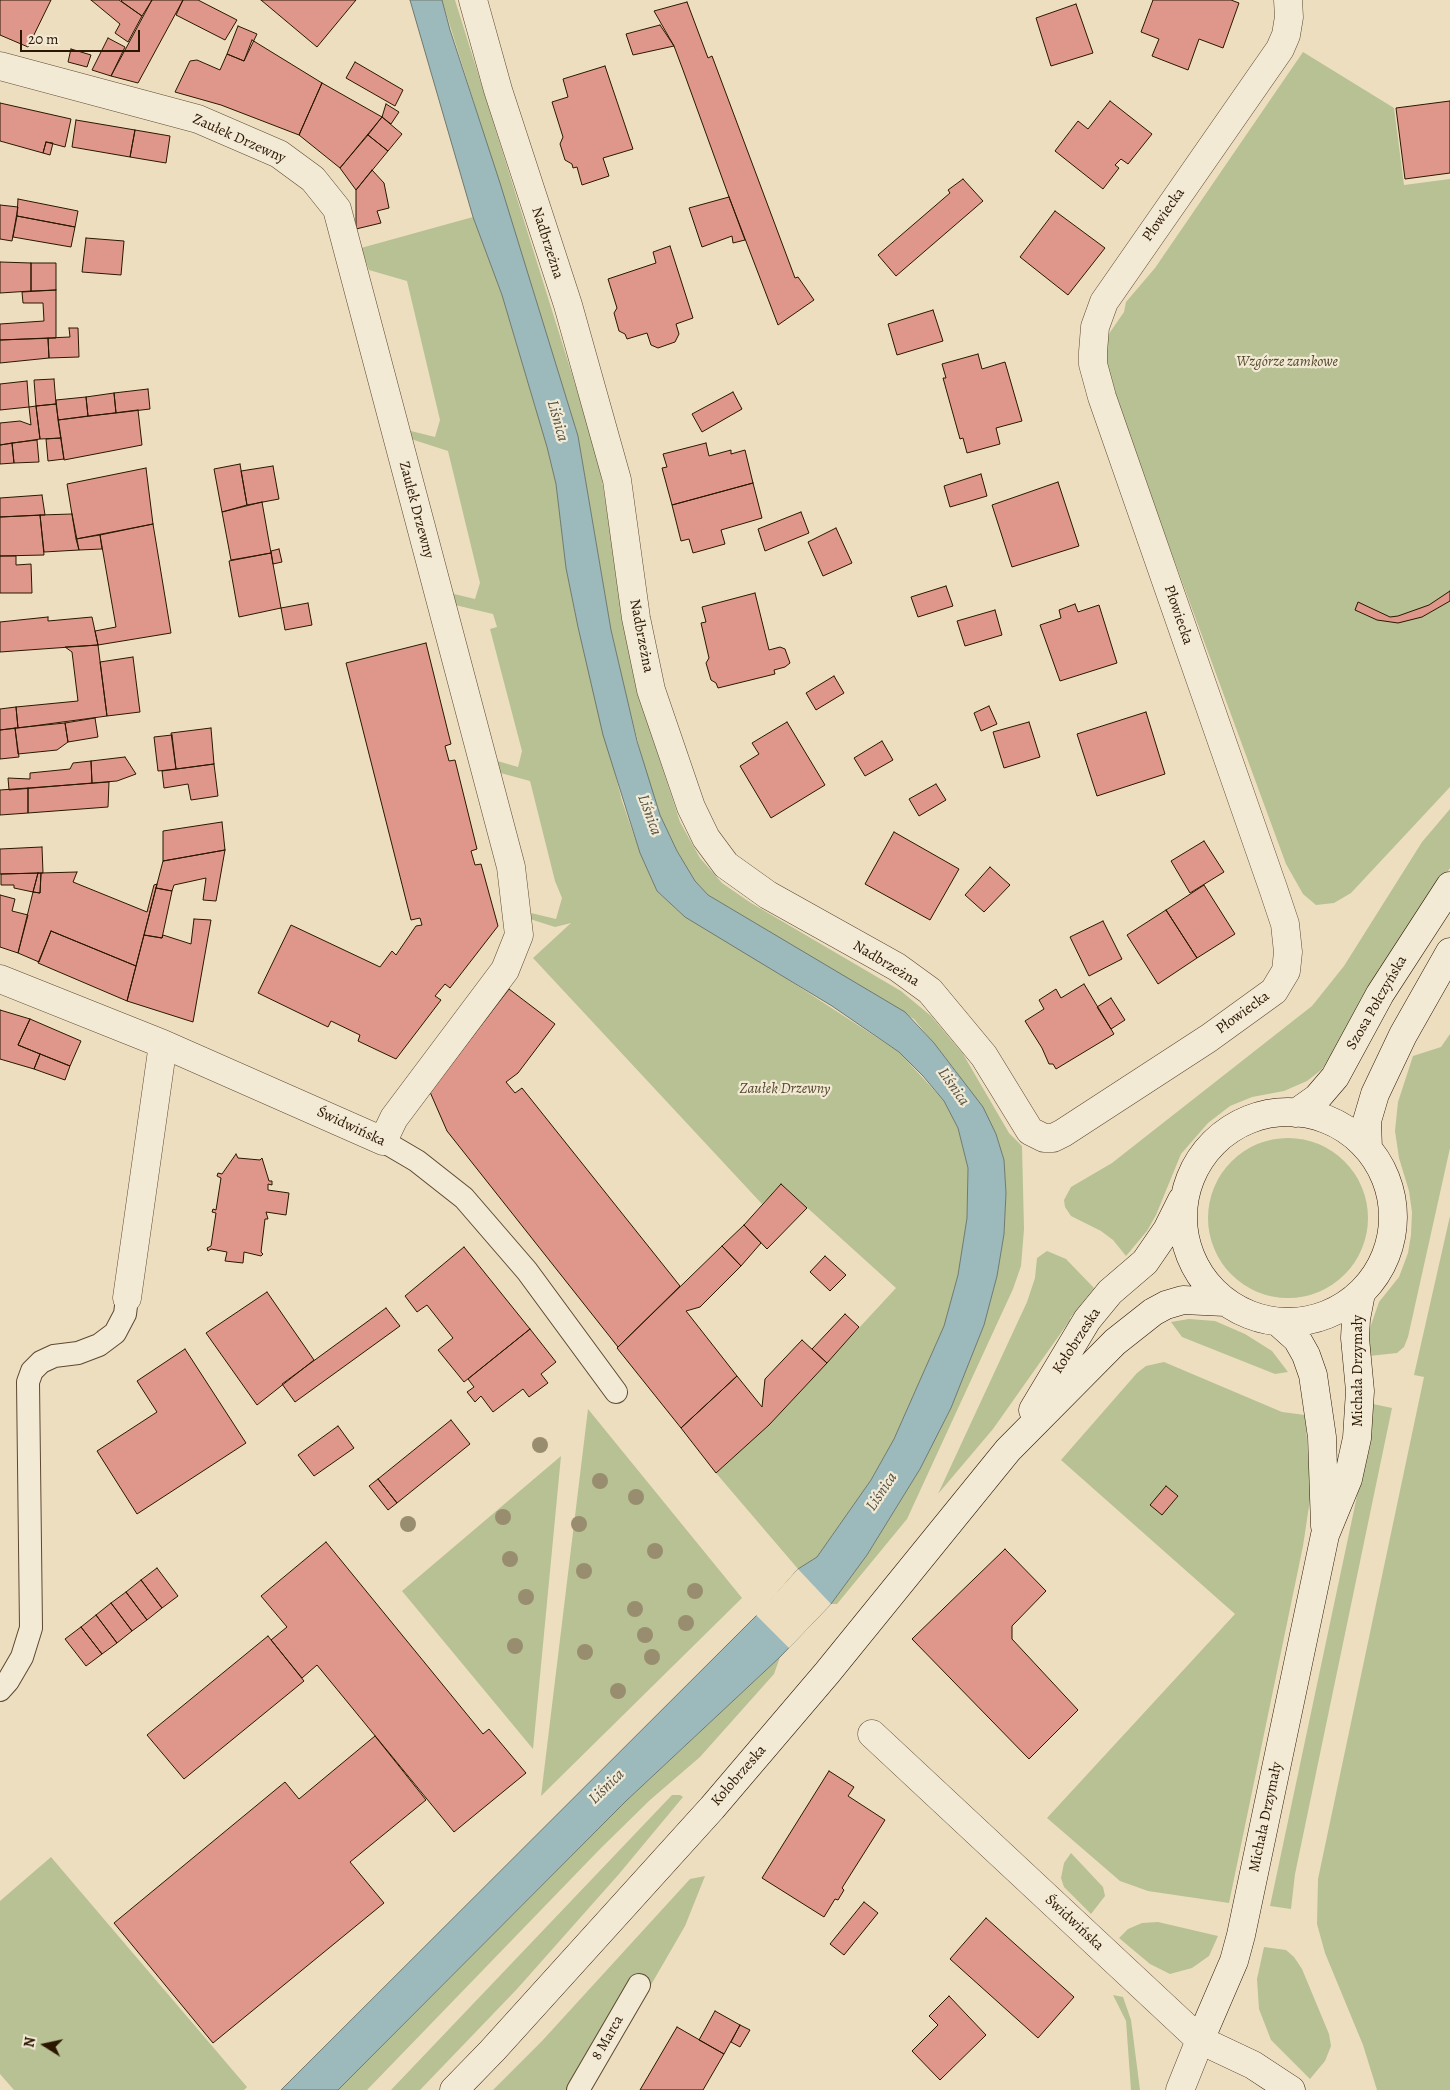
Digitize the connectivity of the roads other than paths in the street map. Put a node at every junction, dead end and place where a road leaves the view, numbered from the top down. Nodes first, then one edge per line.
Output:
1 (473, 0) edge
2 (1288, 0) edge
3 (0, 66) edge
4 (1450, 886) edge
5 (1450, 952) edge
6 (0, 979) edge
7 (163, 1044) junction
8 (1296, 1112) junction
9 (1030, 1131) joint
10 (383, 1141) junction
11 (1368, 1149) junction
12 (1186, 1190) junction
13 (1361, 1293) junction
14 (127, 1298) joint
15 (1226, 1302) junction
16 (1278, 1322) junction
17 (616, 1392) dead end
18 (1008, 1450) junction
19 (1326, 1535) junction
20 (0, 1690) edge
21 (872, 1734) dead end
22 (639, 1985) dead end
23 (1200, 2040) junction
24 (454, 2090) edge
25 (578, 2090) edge
26 (1180, 2090) edge
27 (1291, 2090) edge

1 - 9 street, Nadbrzeżna
2 - 9 street, Płowiecka
3 - 10 street, Zaułek Drzewny
4 - 8 street, Szosa Połczyńska
5 - 11 street
6 - 7 street, Świdwińska
7 - 10 street, Świdwińska
7 - 14 street
8 - 11 street
8 - 12 street, Kołobrzeska
10 - 17 lane, Świdwińska
11 - 13 street
12 - 15 street
12 - 18 street, Kołobrzeska
13 - 16 street
13 - 19 street, Michała Drzymały
14 - 20 lane
15 - 16 street
15 - 18 street, Kołobrzeska
16 - 19 street, Michała Drzymały
18 - 24 street, Kołobrzeska
19 - 23 street, Michała Drzymały
21 - 23 street, Świdwińska
22 - 25 lane, 8 Marca
23 - 26 street, Michała Drzymały
23 - 27 street, Świdwińska

